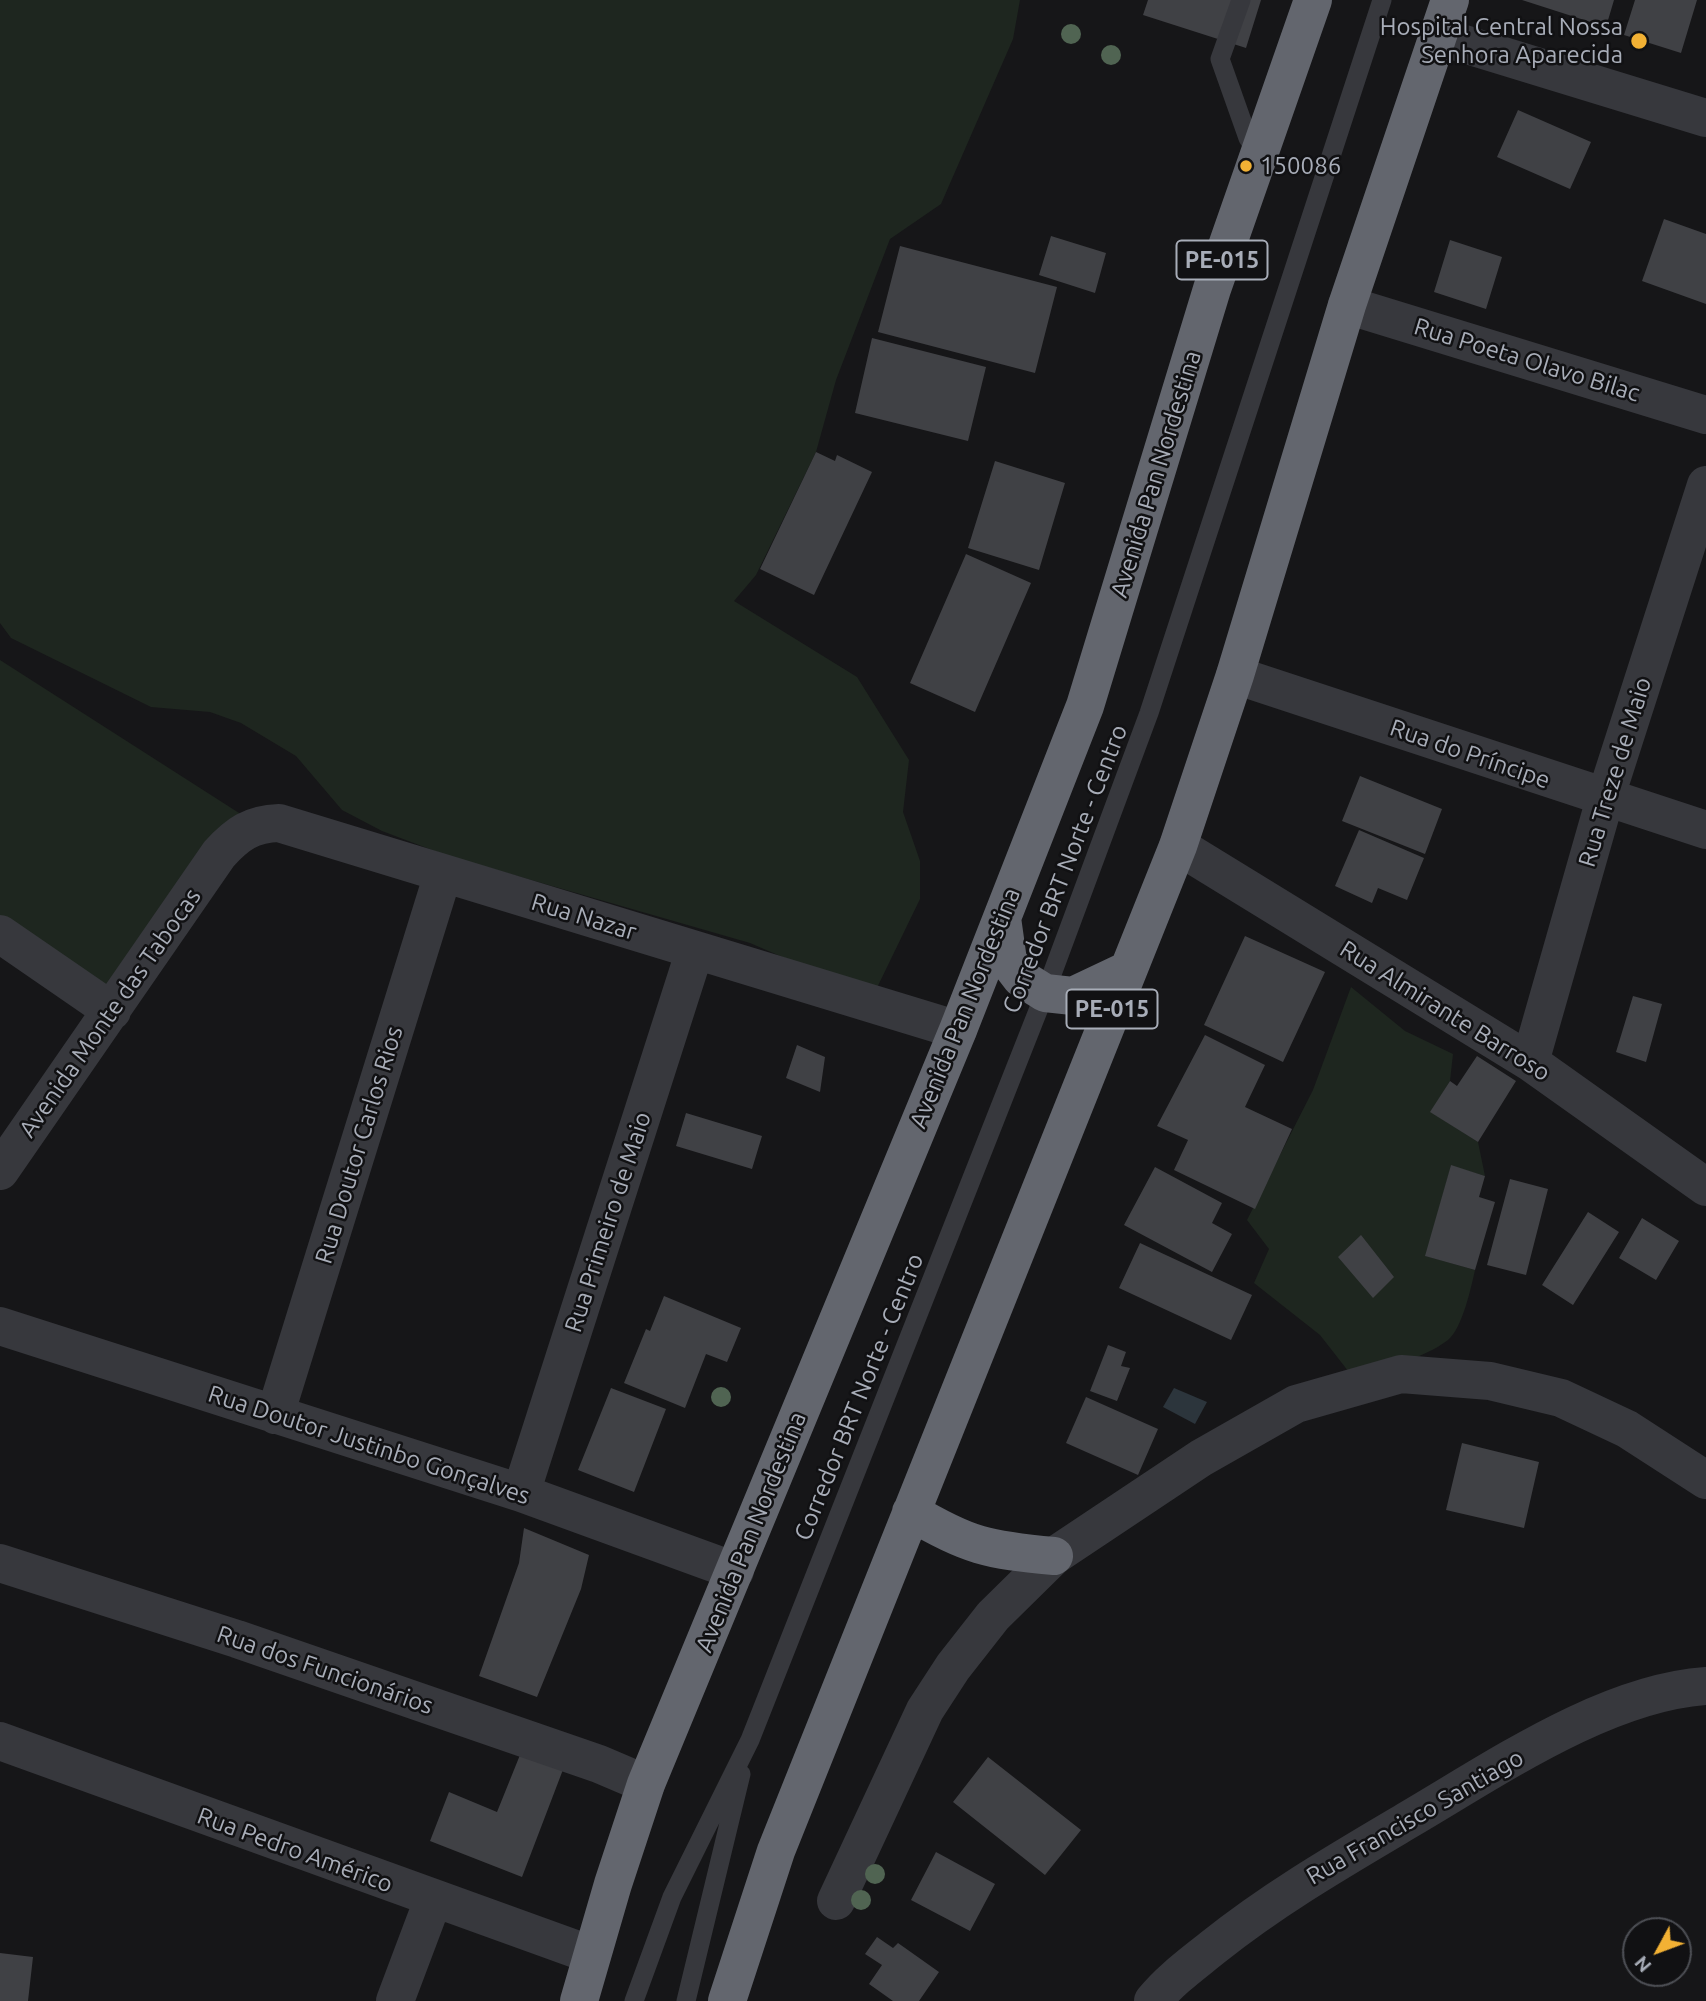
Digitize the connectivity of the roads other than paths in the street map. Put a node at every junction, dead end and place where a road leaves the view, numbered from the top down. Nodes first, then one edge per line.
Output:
1 (1241, 0) edge
2 (1313, 0) edge
3 (1382, 0) edge
4 (1450, 0) edge
5 (1438, 36) junction
6 (1706, 118) edge
7 (1258, 155) junction
8 (1347, 305) junction
9 (1706, 415) edge
10 (1706, 485) edge
11 (1234, 675) junction
12 (1605, 799) junction
13 (1706, 830) edge
14 (1178, 846) junction
15 (219, 854) joint
16 (443, 874) junction
17 (1002, 918) junction
18 (0, 934) edge
19 (695, 950) junction
20 (1128, 971) junction
21 (1045, 993) junction
22 (112, 1011) junction
23 (958, 1030) junction
24 (1530, 1062) junction
25 (0, 1171) edge
26 (1706, 1187) edge
27 (0, 1326) edge
28 (275, 1415) junction
29 (1706, 1480) edge
30 (521, 1493) junction
31 (911, 1512) junction
32 (1054, 1556) junction
33 (0, 1563) edge
34 (735, 1571) junction
35 (1706, 1686) edge
36 (750, 1740) junction
37 (0, 1741) edge
38 (646, 1784) junction
39 (433, 1900) junction
40 (836, 1901) dead end
41 (592, 1955) junction
42 (396, 2001) edge
43 (579, 2001) edge
44 (634, 2001) edge
45 (686, 2001) edge
46 (727, 2001) edge
47 (1153, 2001) edge

1 - 7 lane
2 - 7 highway, Avenida Pan Nordestina / PE-015
3 - 21 lane, Corredor BRT Norte - Centro
4 - 5 highway, PE-015
5 - 6 street
5 - 8 highway, PE-015
7 - 17 highway, Avenida Pan Nordestina / PE-015
8 - 9 street, Rua Poeta Olavo Bilac
8 - 11 highway, PE-015
10 - 12 street, Rua Treze de Maio
11 - 12 street, Rua do Príncipe
11 - 14 highway, PE-015
12 - 13 street, Rua do Príncipe
12 - 24 street, Rua Treze de Maio
14 - 20 highway, PE-015
14 - 24 street, Rua Almirante Barroso
15 - 16 street, Rua Nazar
15 - 22 street, Avenida Monte das Tabocas
16 - 19 street, Rua Nazar
16 - 28 street, Rua Doutor Carlos Rios
17 - 21 highway
17 - 23 highway, Avenida Pan Nordestina / PE-015
18 - 22 street
19 - 23 street, Rua Nazar
19 - 30 street, Rua Primeiro de Maio
20 - 21 highway
20 - 31 highway, PE-015
21 - 36 lane, Corredor BRT Norte - Centro
22 - 25 street, Avenida Monte das Tabocas
23 - 34 highway, Avenida Pan Nordestina / PE-015
24 - 26 street, Rua Almirante Barroso
27 - 28 street, Rua Doutor Justinbo Gonçalves
28 - 30 street, Rua Doutor Justinbo Gonçalves
29 - 32 street
30 - 34 street, Rua Doutor Justinbo Gonçalves
31 - 32 highway
31 - 46 highway, PE-015
32 - 40 street
33 - 38 street, Rua dos Funcionários
34 - 38 highway, Avenida Pan Nordestina / PE-015
35 - 47 street, Rua Francisco Santiago
36 - 44 lane
36 - 45 lane
37 - 39 street, Rua Pedro Américo
38 - 41 highway, Avenida Pan Nordestina / PE-015
39 - 41 street, Rua Pedro Américo
39 - 42 street
41 - 43 highway, Avenida Pan Nordestina / PE-015

